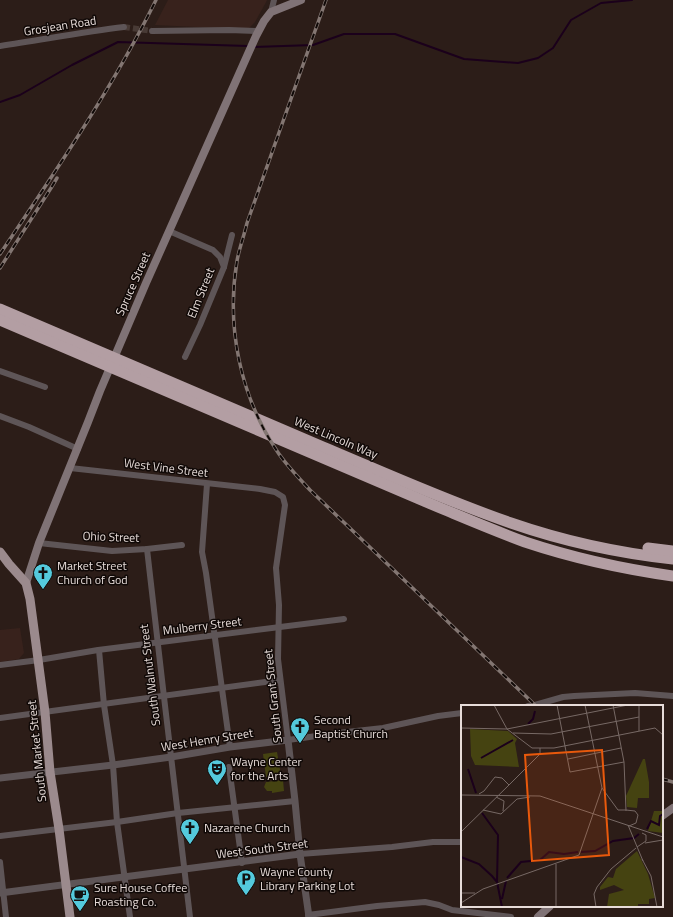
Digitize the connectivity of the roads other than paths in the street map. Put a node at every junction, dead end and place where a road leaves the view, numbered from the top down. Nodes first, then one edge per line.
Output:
1 (274, 0) edge
2 (301, 0) edge
3 (271, 12) junction
4 (124, 27) tunnel mouth
5 (152, 31) tunnel mouth
6 (258, 33) junction
7 (0, 46) edge
8 (169, 231) junction
9 (232, 235) dead end
10 (224, 267) junction
11 (0, 309) edge
12 (0, 322) edge
13 (184, 357) dead end
14 (0, 371) edge
15 (45, 387) dead end
16 (0, 416) edge
17 (78, 449) junction
18 (70, 468) junction
19 (207, 484) junction
20 (260, 489) joint
21 (484, 513) junction
22 (39, 543) junction
23 (182, 544) dead end
24 (147, 549) junction
25 (673, 550) edge
26 (0, 552) edge
27 (673, 559) edge
28 (673, 576) edge
29 (26, 583) junction
30 (344, 618) dead end
31 (279, 627) junction
32 (214, 635) junction
33 (158, 642) junction
34 (99, 650) junction
35 (38, 660) junction
36 (0, 665) edge
37 (280, 680) junction
38 (222, 688) junction
39 (673, 696) edge
40 (164, 697) junction
41 (104, 705) junction
42 (535, 705) edge
43 (45, 712) junction
44 (461, 713) edge
45 (0, 718) edge
46 (288, 740) junction
47 (230, 747) junction
48 (171, 757) junction
49 (113, 765) junction
50 (229, 766) dead end
51 (50, 772) junction
52 (0, 778) edge
53 (295, 801) junction
54 (234, 807) junction
55 (673, 808) edge
56 (178, 813) junction
57 (663, 815) edge
58 (117, 822) junction
59 (59, 829) junction
60 (0, 836) edge
61 (461, 842) edge
62 (300, 854) junction
63 (0, 862) edge
64 (242, 862) junction
65 (184, 869) junction
66 (124, 877) junction
67 (66, 885) junction
68 (2, 893) edge
69 (549, 907) edge
70 (309, 916) edge
71 (6, 917) edge
72 (70, 917) edge
73 (130, 917) edge
74 (190, 917) edge
75 (511, 917) edge
76 (538, 917) edge

1 - 3 street, Spruce Street
2 - 3 main road
3 - 6 main road, Spruce Street
4 - 7 street, Grosjean Road
5 - 6 street
6 - 8 main road, Spruce Street
8 - 10 street
8 - 17 main road, Spruce Street
9 - 10 street, Elm Street
10 - 13 street, Elm Street
11 - 21 highway, West Lincoln Way
12 - 28 highway, West Lincoln Way
14 - 15 street
16 - 17 street
17 - 18 main road, Spruce Street
18 - 19 street, West Vine Street
18 - 22 main road, Spruce Street
19 - 20 street, West Vine Street
19 - 32 street
20 - 31 street, South Grant Street
21 - 25 highway
21 - 27 highway, West Lincoln Way
22 - 24 street, Ohio Street
22 - 29 main road, Spruce Street
23 - 24 street, Ohio Street
24 - 33 street, South Walnut Street
26 - 29 main road
29 - 35 main road, South Market Street
30 - 31 street, Mulberry Street
31 - 32 street, Mulberry Street
31 - 37 street, South Grant Street
32 - 33 street, Mulberry Street
32 - 38 street
33 - 34 street, Mulberry Street
33 - 40 street, South Walnut Street
34 - 35 street, Mulberry Street
34 - 41 street
35 - 36 street, Mulberry Street
35 - 43 main road, South Market Street
37 - 38 street
37 - 46 street, South Grant Street
38 - 40 street
38 - 47 street
39 - 42 street
40 - 41 street
40 - 48 street, South Walnut Street
41 - 43 street
41 - 49 street
43 - 45 street
43 - 51 main road, South Market Street
44 - 46 street, West Henry Street
46 - 47 street, West Henry Street
46 - 53 street, South Grant Street
47 - 48 street, West Henry Street
48 - 49 street, West Henry Street
48 - 56 street, South Walnut Street
49 - 51 street, West Henry Street
49 - 58 street
50 - 54 street
51 - 52 street, West Henry Street
51 - 59 main road, South Market Street
53 - 54 street
53 - 62 street, South Grant Street
54 - 56 street
54 - 64 street
55 - 57 main road
56 - 58 street
56 - 65 street, South Walnut Street
58 - 59 street
58 - 66 street
59 - 60 street
59 - 67 main road, South Market Street
61 - 62 street, West South Street
62 - 64 street, West South Street
62 - 70 street, South Grant Street
63 - 68 street
64 - 65 street, West South Street
65 - 66 street, West South Street
65 - 74 street, South Walnut Street
66 - 67 street, West South Street
66 - 73 street
67 - 68 street, West South Street
67 - 72 main road, South Market Street
68 - 71 street
69 - 76 main road
70 - 75 street

